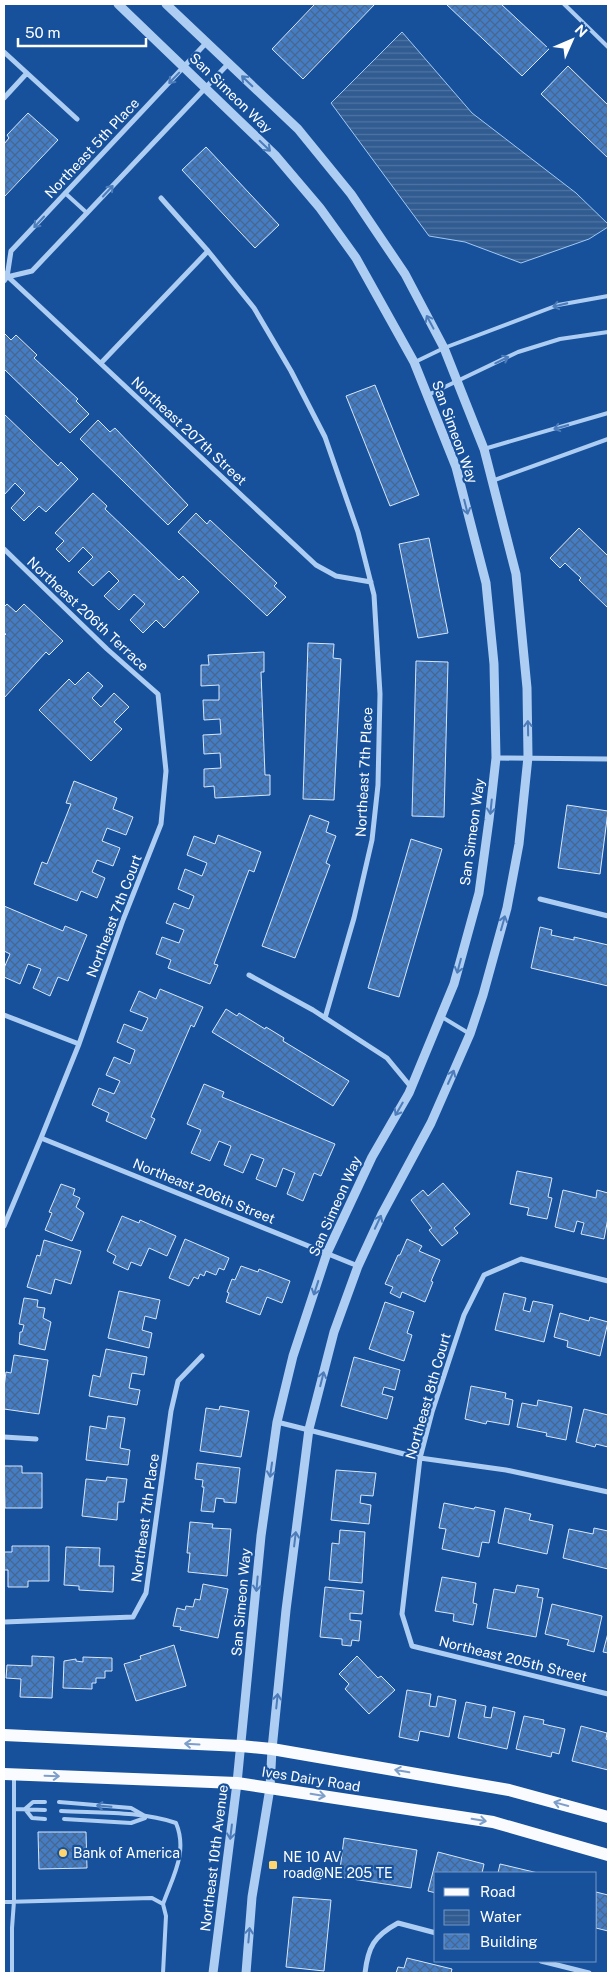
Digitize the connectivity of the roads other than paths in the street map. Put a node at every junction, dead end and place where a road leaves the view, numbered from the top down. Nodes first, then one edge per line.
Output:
1 (118, 4) edge
2 (166, 4) edge
3 (564, 4) edge
4 (207, 42) junction
5 (608, 47) edge
6 (4, 52) edge
7 (229, 63) junction
8 (184, 67) junction
9 (27, 73) junction
10 (206, 87) junction
11 (4, 98) edge
12 (77, 119) dead end
13 (65, 193) junction
14 (160, 198) dead end
15 (87, 213) junction
16 (208, 251) junction
17 (5, 277) edge
18 (608, 296) edge
19 (608, 332) edge
20 (444, 348) junction
21 (414, 362) junction
22 (101, 363) junction
23 (458, 382) junction
24 (428, 395) junction
25 (608, 413) edge
26 (608, 439) edge
27 (484, 449) junction
28 (492, 481) junction
29 (5, 552) edge
30 (371, 582) junction
31 (158, 694) joint
32 (528, 757) junction
33 (496, 758) junction
34 (608, 759) edge
35 (540, 899) dead end
36 (608, 916) edge
37 (249, 975) dead end
38 (4, 1015) edge
39 (441, 1017) junction
40 (325, 1018) junction
41 (470, 1034) junction
42 (79, 1044) junction
43 (411, 1088) junction
44 (41, 1138) junction
45 (4, 1226) edge
46 (327, 1253) junction
47 (358, 1266) junction
48 (608, 1280) edge
49 (202, 1356) dead end
50 (277, 1422) junction
51 (309, 1429) junction
52 (4, 1437) edge
53 (36, 1439) dead end
54 (420, 1458) junction
55 (608, 1492) edge
56 (4, 1622) edge
57 (412, 1646) joint
58 (608, 1694) edge
59 (4, 1735) edge
60 (241, 1746) junction
61 (272, 1749) junction
62 (9, 1774) edge
63 (237, 1783) junction
64 (270, 1788) junction
65 (45, 1802) dead end
66 (59, 1802) dead end
67 (14, 1809) junction
68 (25, 1809) junction
69 (45, 1810) dead end
70 (61, 1811) dead end
71 (608, 1817) edge
72 (147, 1818) junction
73 (45, 1819) dead end
74 (64, 1819) dead end
75 (608, 1855) edge
76 (14, 1901) junction
77 (4, 1902) edge
78 (162, 1904) junction
79 (434, 1932) edge
80 (545, 1962) edge
81 (12, 1973) edge
82 (163, 1973) edge
83 (213, 1973) edge
84 (246, 1973) edge
85 (365, 1973) edge
86 (589, 1973) edge

1 - 8 street, San Simeon Way
2 - 4 street, San Simeon Way
3 - 5 lane
4 - 7 street, San Simeon Way
4 - 8 street, Northeast 5th Place
6 - 9 street
7 - 10 street
20 -> 7 street, San Simeon Way
8 - 10 street, San Simeon Way
8 -> 13 street, Northeast 5th Place
9 - 11 street
9 - 12 street
15 -> 10 street
10 -> 21 street, San Simeon Way
13 - 15 lane
13 -> 17 street, Northeast 5th Place
14 - 16 street, Northeast 7th Place
15 - 17 street
16 - 22 street
16 - 30 street, Northeast 7th Place
17 - 22 street, Northeast 207th Street
18 -> 20 lane
23 -> 19 lane
20 - 21 lane
20 - 23 street, San Simeon Way
21 - 24 street, San Simeon Way
22 - 30 street, Northeast 207th Street
23 - 24 lane
23 - 27 street, San Simeon Way
24 -> 33 street, San Simeon Way
25 -> 27 lane
26 - 28 lane
27 - 28 street, San Simeon Way
32 -> 28 street, San Simeon Way
29 - 31 street, Northeast 206th Terrace
30 - 40 street, Northeast 7th Place
31 - 42 street, Northeast 7th Court
32 - 33 street
32 - 34 street
41 -> 32 street, San Simeon Way
33 -> 39 street, San Simeon Way
35 - 36 street
37 - 40 street
38 - 42 street
39 - 41 lane
39 - 43 street, San Simeon Way
40 - 43 street
47 -> 41 street, San Simeon Way
42 - 44 street, Northeast 7th Court
43 -> 46 street, San Simeon Way
44 - 45 street, Northeast 7th Court
44 - 46 street, Northeast 206th Street
46 - 47 street, Northeast 206th Street
46 -> 50 street, San Simeon Way
51 -> 47 street, San Simeon Way
48 - 54 street, Northeast 8th Court
49 - 56 street, Northeast 7th Place
50 - 51 street
50 -> 60 street, San Simeon Way
51 - 54 street
61 -> 51 street, San Simeon Way
52 - 53 street
54 - 55 street
54 - 57 street, Northeast 8th Court
57 - 58 street, Northeast 205th Street
60 -> 59 main road, Ives Dairy Road
60 - 61 main road, Ives Dairy Road
60 - 63 street, Northeast 10th Avenue
61 - 64 street
71 -> 61 main road, Ives Dairy Road
62 -> 63 main road, Ives Dairy Road
62 - 67 lane
63 - 64 main road, Ives Dairy Road
63 -> 83 street, Northeast 10th Avenue
64 -> 75 main road, Ives Dairy Road
84 -> 64 street
65 - 68 lane
72 -> 66 lane
67 - 68 lane
67 - 76 lane
68 - 69 lane
68 - 73 lane
70 - 72 lane
72 - 74 lane
72 - 78 lane
76 - 77 lane
76 - 78 lane
76 - 81 lane
78 - 82 lane
79 - 85 street
80 - 86 street

